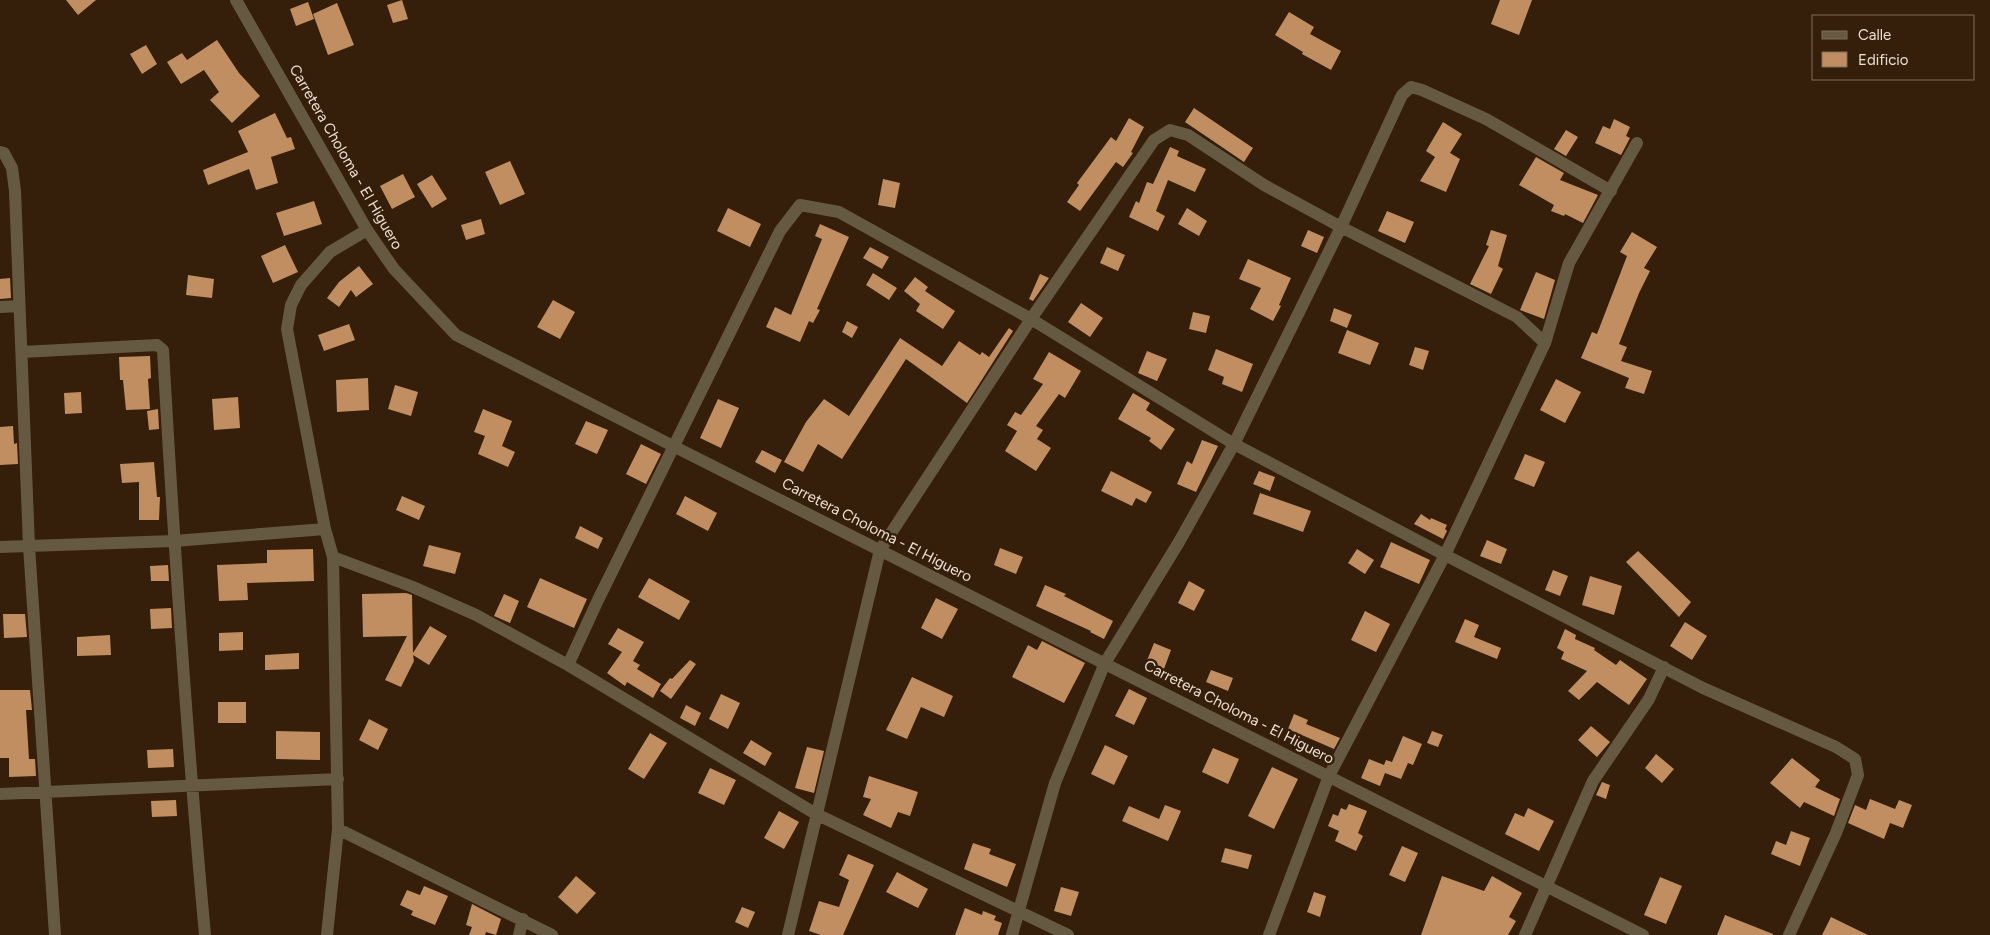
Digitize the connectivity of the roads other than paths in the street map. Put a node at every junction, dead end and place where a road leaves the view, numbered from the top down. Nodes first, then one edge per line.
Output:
1 (236, 0) edge
2 (1637, 143) dead end
3 (0, 152) edge
4 (1610, 192) junction
5 (1341, 227) junction
6 (367, 230) junction
7 (19, 306) junction
8 (0, 307) edge
9 (1031, 319) junction
10 (1545, 343) junction
11 (22, 352) junction
12 (1234, 444) junction
13 (675, 447) junction
14 (325, 529) junction
15 (174, 541) junction
16 (29, 546) junction
17 (0, 548) edge
18 (880, 550) junction
19 (1444, 555) junction
20 (333, 556) junction
21 (1105, 663) junction
22 (568, 665) junction
23 (1664, 667) junction
24 (1329, 776) junction
25 (338, 779) junction
26 (191, 784) junction
27 (46, 791) junction
28 (0, 794) edge
29 (816, 814) junction
30 (338, 829) junction
31 (1546, 886) junction
32 (1019, 912) junction
33 (523, 920) junction
34 (55, 935) edge
35 (205, 935) edge
36 (327, 935) edge
37 (519, 935) edge
38 (552, 935) edge
39 (788, 935) edge
40 (1012, 935) edge
41 (1068, 935) edge
42 (1269, 935) edge
43 (1525, 935) edge
44 (1643, 935) edge
45 (1789, 935) edge

1 - 6 street, Carretera Choloma - El Higuero
2 - 4 street
3 - 7 street
4 - 5 street
4 - 10 street
5 - 9 street
5 - 10 street
5 - 12 street
6 - 13 street, Carretera Choloma - El Higuero
6 - 14 street
7 - 8 street
7 - 11 street
9 - 12 street
9 - 13 street
9 - 18 street
10 - 19 street
11 - 15 street
11 - 16 street
12 - 19 street
12 - 21 street
13 - 18 street, Carretera Choloma - El Higuero
13 - 22 street
14 - 15 street
14 - 20 street
15 - 16 street
15 - 26 street
16 - 17 street
16 - 27 street
18 - 21 street, Carretera Choloma - El Higuero
18 - 29 street
19 - 23 street
19 - 24 street
20 - 22 street
20 - 25 street
21 - 24 street, Carretera Choloma - El Higuero
21 - 32 street
22 - 29 street
23 - 31 street
23 - 45 street
24 - 31 street, Carretera Choloma - El Higuero
24 - 42 street
25 - 26 street
25 - 30 street
26 - 27 street
26 - 35 street
27 - 28 street
27 - 34 street
29 - 32 street
29 - 39 street
30 - 33 street
30 - 36 street
31 - 43 street
31 - 44 street, Carretera Choloma - El Higuero
32 - 40 street
32 - 41 street
33 - 37 street
33 - 38 street

